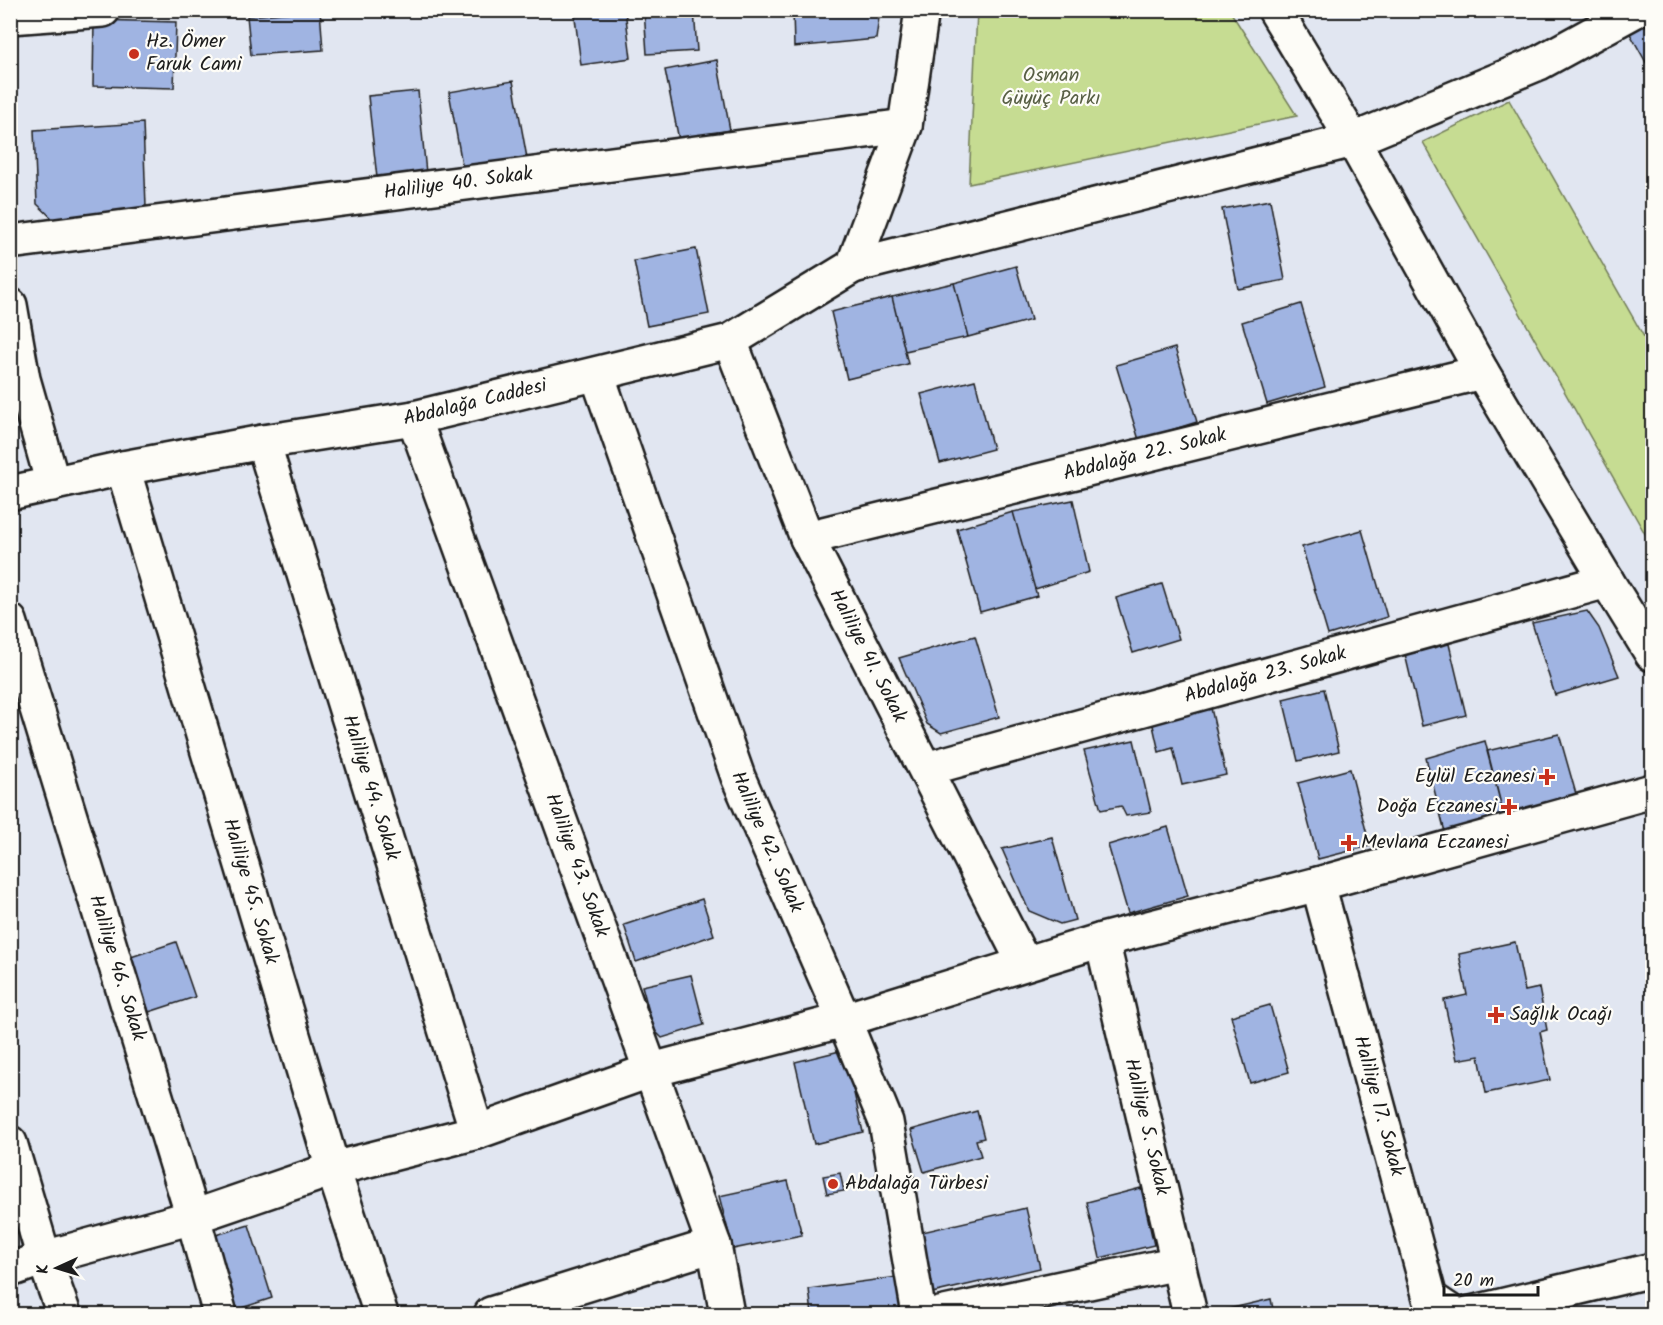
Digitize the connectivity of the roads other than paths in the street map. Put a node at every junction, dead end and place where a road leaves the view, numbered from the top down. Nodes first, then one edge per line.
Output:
1 (103, 10) edge
2 (922, 10) edge
3 (1275, 10) edge
4 (1636, 10) edge
5 (10, 17) edge
6 (905, 126) junction
7 (1353, 140) junction
8 (10, 242) edge
9 (853, 266) junction
10 (10, 304) edge
11 (730, 341) junction
12 (1482, 372) junction
13 (597, 374) junction
14 (17, 379) edge
15 (414, 418) junction
16 (263, 442) junction
17 (123, 468) junction
18 (53, 484) junction
19 (10, 493) edge
20 (807, 538) junction
21 (1607, 581) junction
22 (10, 621) edge
23 (1653, 654) edge
24 (926, 769) junction
25 (1653, 791) edge
26 (1318, 884) junction
27 (1102, 940) junction
28 (1024, 963) junction
29 (844, 1020) junction
30 (652, 1070) junction
31 (477, 1132) junction
32 (10, 1143) edge
33 (333, 1169) junction
34 (193, 1217) junction
35 (714, 1245) junction
36 (44, 1258) junction
37 (1178, 1263) junction
38 (10, 1270) edge
39 (1653, 1270) edge
40 (64, 1314) edge
41 (220, 1314) edge
42 (381, 1314) edge
43 (491, 1314) edge
44 (727, 1314) edge
45 (919, 1314) edge
46 (940, 1314) edge
47 (1190, 1314) edge
48 (1454, 1314) edge
49 (1467, 1314) edge

1 - 5 street
2 - 6 street
3 - 7 street
4 - 7 street, Abdalağa Caddesi
6 - 8 street, Haliliye 40. Sokak
6 - 9 street
7 - 9 street, Abdalağa Caddesi
7 - 12 street
9 - 11 street, Abdalağa Caddesi
10 - 14 street
11 - 13 street, Abdalağa Caddesi
11 - 20 street, Haliliye 41. Sokak
12 - 20 street, Abdalağa 22. Sokak
12 - 21 street
13 - 15 street, Abdalağa Caddesi
13 - 29 street, Haliliye 42. Sokak
14 - 18 street
15 - 16 street, Abdalağa Caddesi
15 - 30 street, Haliliye 43. Sokak
16 - 17 street, Abdalağa Caddesi
16 - 31 street, Haliliye 44. Sokak
17 - 18 street, Abdalağa Caddesi
17 - 33 street, Haliliye 45. Sokak
18 - 19 street, Abdalağa Caddesi
20 - 24 street, Haliliye 41. Sokak
21 - 23 street
21 - 24 street, Abdalağa 23. Sokak
22 - 34 street, Haliliye 46. Sokak
24 - 28 street, Haliliye 41. Sokak
25 - 26 street
26 - 27 street
26 - 48 street, Haliliye 17. Sokak
27 - 28 street
27 - 37 street, Haliliye 5. Sokak
28 - 29 street
29 - 30 street
29 - 45 street, Haliliye 42. Sokak
30 - 31 street
30 - 35 street, Haliliye 43. Sokak
31 - 33 street
32 - 36 street
33 - 34 street
33 - 42 street, Haliliye 45. Sokak
34 - 36 street
34 - 41 street, Haliliye 46. Sokak
35 - 43 street
35 - 44 street, Haliliye 43. Sokak
36 - 38 street
36 - 40 street
37 - 46 street
37 - 47 street, Haliliye 5. Sokak
39 - 49 street

